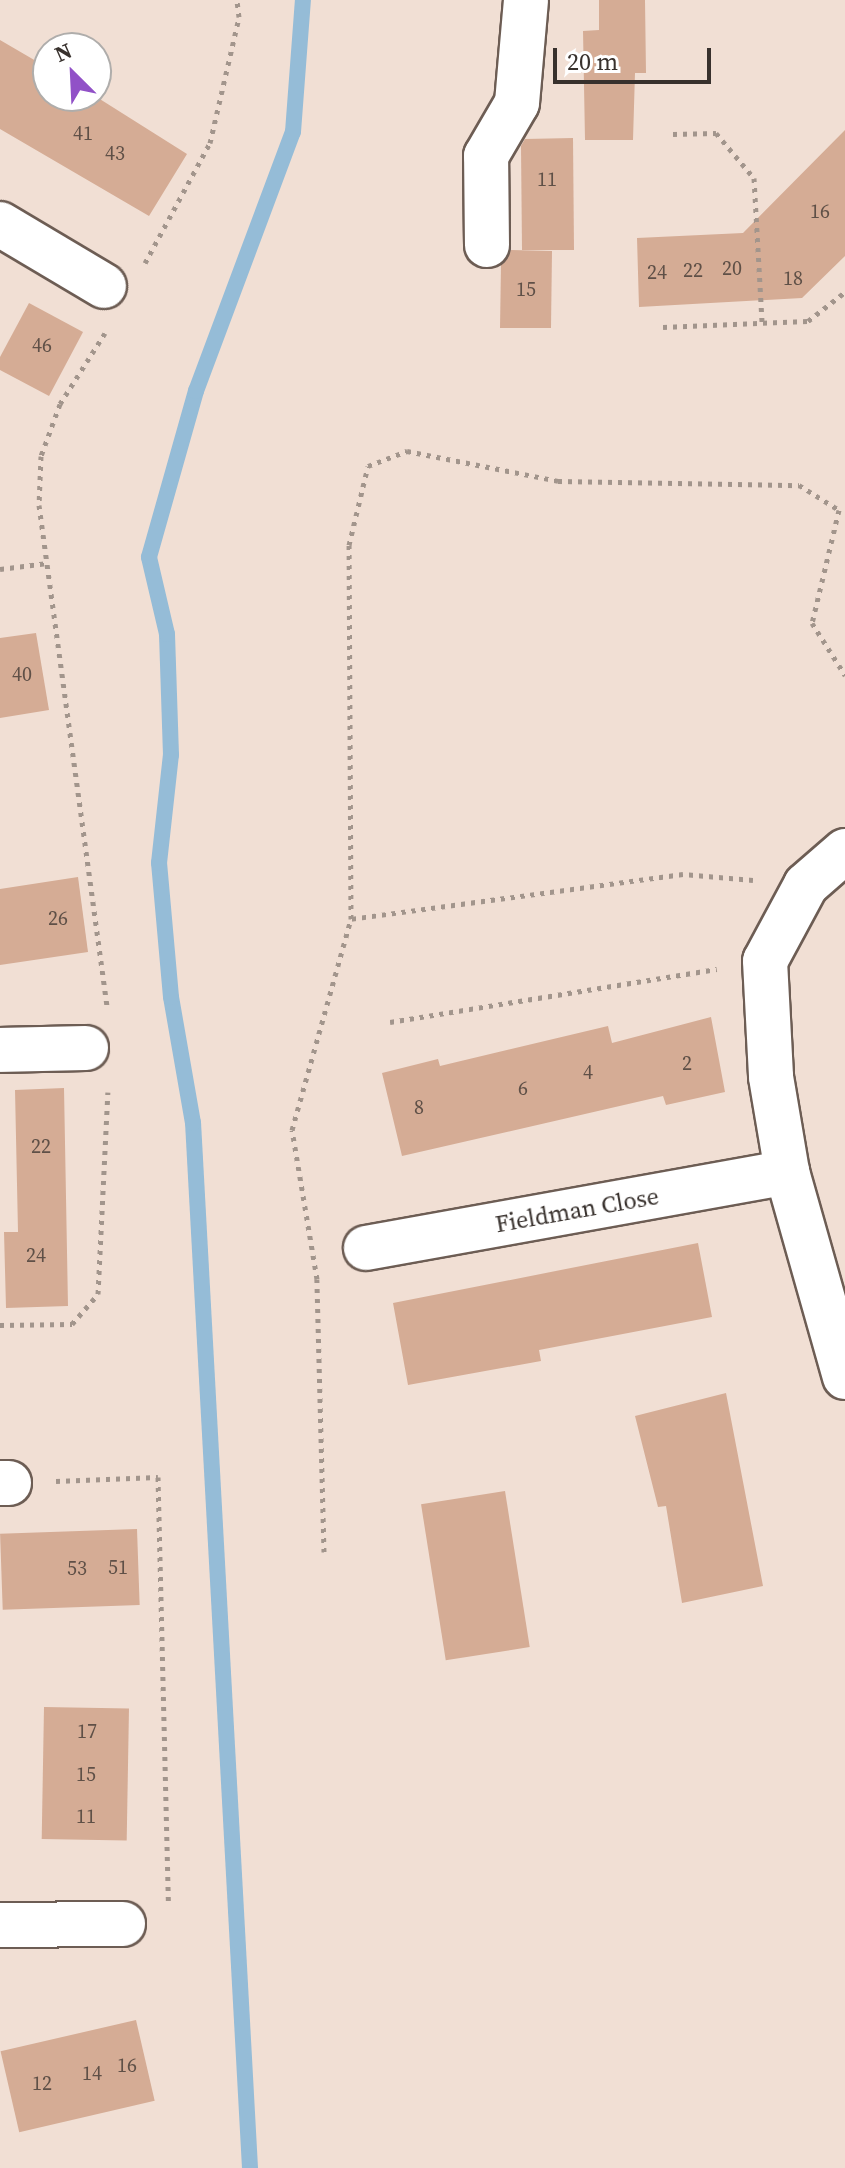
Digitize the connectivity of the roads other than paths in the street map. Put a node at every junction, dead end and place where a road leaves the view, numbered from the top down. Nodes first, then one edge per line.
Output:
1 (526, 0) edge
2 (0, 224) edge
3 (487, 245) dead end
4 (115, 292) road end
5 (845, 851) edge
6 (101, 1049) road end
7 (0, 1050) edge
8 (787, 1172) junction
9 (366, 1248) dead end
10 (845, 1377) edge
11 (123, 1924) road end
12 (0, 1925) edge

1 - 3 street
2 - 4 street
5 - 8 street
6 - 7 street
8 - 9 street, Fieldman Close
8 - 10 street
11 - 12 street

